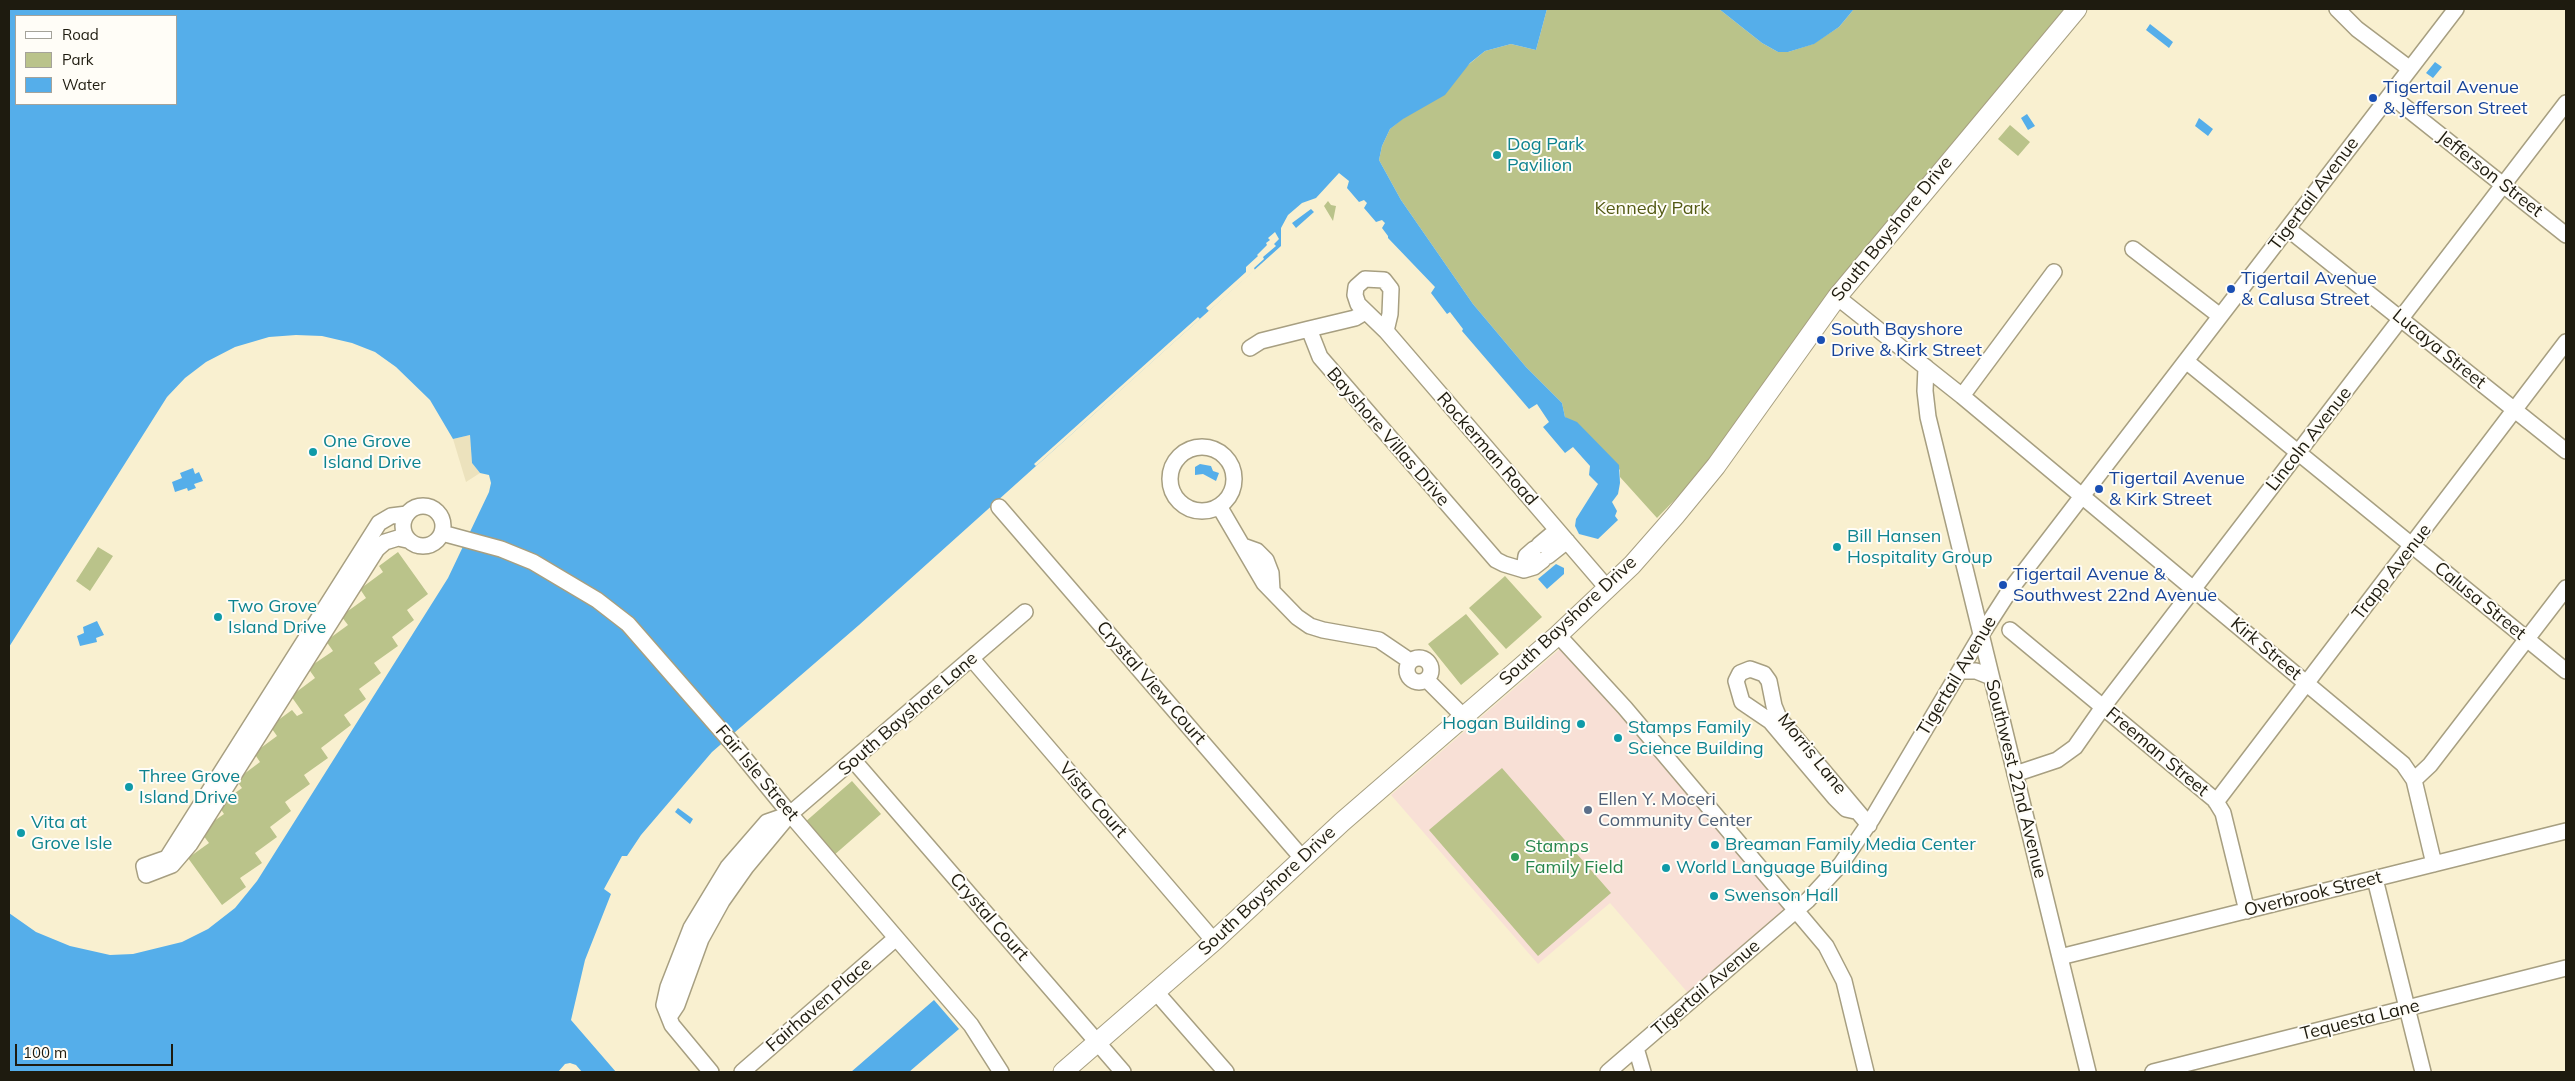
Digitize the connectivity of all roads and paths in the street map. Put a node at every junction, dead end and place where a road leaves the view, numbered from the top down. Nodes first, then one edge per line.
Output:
1 (2077, 9) edge
2 (2337, 9) edge
3 (2456, 9) edge
4 (2410, 69) junction
5 (2390, 95) junction
6 (2566, 104) edge
7 (2504, 186) junction
8 (2288, 229) junction
9 (2566, 235) edge
10 (2133, 249) dead end
11 (2054, 272) dead end
12 (1837, 297) junction
13 (1365, 312) junction
14 (2220, 316) junction
15 (2402, 319) junction
16 (1309, 329) junction
17 (1386, 331) junction
18 (2566, 342) edge
19 (1250, 348) dead end
20 (2186, 361) junction
21 (1926, 367) junction
22 (1962, 396) junction
23 (2515, 410) junction
24 (2566, 451) edge
25 (2298, 454) junction
26 (2082, 496) junction
27 (1219, 506) junction
28 (999, 507) dead end
29 (406, 514) junction
30 (442, 533) junction
31 (1562, 536) junction
32 (408, 540) junction
33 (2412, 546) junction
34 (2194, 588) junction
35 (2566, 588) edge
36 (1608, 589) junction
37 (1972, 598) junction
38 (2001, 603) junction
39 (1025, 612) dead end
40 (2010, 630) dead end
41 (1558, 635) junction
42 (1981, 635) junction
43 (2527, 639) junction
44 (972, 659) junction
45 (1960, 671) junction
46 (2566, 671) edge
47 (1991, 677) junction
48 (2307, 682) junction
49 (2103, 707) junction
50 (1464, 717) junction
51 (854, 761) junction
52 (2015, 774) junction
53 (2414, 780) junction
54 (2216, 802) junction
55 (1855, 811) junction
56 (790, 814) junction
57 (1869, 825) junction
58 (2566, 831) edge
59 (1303, 859) junction
60 (2434, 864) junction
61 (2375, 879) junction
62 (1797, 909) junction
63 (2247, 911) junction
64 (896, 938) junction
65 (1214, 941) junction
66 (2060, 956) junction
67 (2566, 968) edge
68 (1156, 992) junction
69 (2407, 1008) junction
70 (1097, 1043) junction
71 (1636, 1048) junction
72 (711, 1072) edge
73 (742, 1072) edge
74 (1001, 1072) edge
75 (1063, 1072) edge
76 (1123, 1072) edge
77 (1226, 1072) edge
78 (1608, 1072) edge
79 (1643, 1072) edge
80 (1866, 1072) edge
81 (2088, 1072) edge
82 (2153, 1072) edge
83 (2423, 1072) edge

1 - 12 main road, South Bayshore Drive
2 - 4 street
3 - 4 street, Tigertail Avenue
4 - 5 street, Tigertail Avenue
5 - 7 street, Jefferson Street
5 - 8 street, Tigertail Avenue
6 - 7 street, Lincoln Avenue
7 - 9 street, Jefferson Street
7 - 15 street, Lincoln Avenue
8 - 14 street, Tigertail Avenue
8 - 15 street, Lucaya Street
10 - 14 street
11 - 22 street
12 - 21 street, Kirk Street
12 - 36 main road, South Bayshore Drive
13 - 16 street
13 - 17 street, Rockerman Road
13 - 17 street
14 - 20 street, Tigertail Avenue
15 - 23 street, Lucaya Street
15 - 25 street, Lincoln Avenue
16 - 19 street
16 - 31 street, Bayshore Villas Drive
17 - 31 street, Rockerman Road
18 - 23 street, Trapp Avenue
20 - 25 street, Calusa Street
20 - 26 street, Tigertail Avenue
21 - 22 street, Kirk Street
21 - 37 street, Southwest 22nd Avenue
22 - 26 street, Kirk Street
23 - 24 street, Lucaya Street
23 - 33 street, Trapp Avenue
25 - 33 street, Calusa Street
25 - 34 street, Lincoln Avenue
26 - 34 street, Kirk Street
26 - 38 street, Tigertail Avenue
27 - 27 street
27 - 50 street
28 - 59 street, Crystal View Court
29 - 30 street
29 - 32 street
29 - 32 street
30 - 32 street
30 - 56 street, Fair Isle Street
31 - 36 street, Rockerman Road
33 - 43 street, Calusa Street
33 - 48 street, Trapp Avenue
34 - 48 street, Kirk Street
34 - 49 street, Lincoln Avenue
35 - 43 street
36 - 41 main road, South Bayshore Drive
37 - 38 street
37 - 42 street, Southwest 22nd Avenue
38 - 42 street, Tigertail Avenue
39 - 44 street, South Bayshore Lane
40 - 49 street, Freeman Street
41 - 50 main road, South Bayshore Drive
41 - 62 street
42 - 45 street, Tigertail Avenue
42 - 47 street, Southwest 22nd Avenue
43 - 46 street, Calusa Street
43 - 53 street
44 - 51 street, South Bayshore Lane
44 - 65 street, Vista Court
45 - 47 street
45 - 57 street, Tigertail Avenue
47 - 52 street, Southwest 22nd Avenue
48 - 53 street, Kirk Street
48 - 54 street, Trapp Avenue
49 - 52 street, Lincoln Avenue
49 - 54 street, Freeman Street
50 - 59 main road, South Bayshore Drive
51 - 56 street, South Bayshore Lane
51 - 70 street, Crystal Court
52 - 66 street, Southwest 22nd Avenue
53 - 60 street, Kirk Street
54 - 63 street, Freeman Street
55 - 55 street, Morris Lane
55 - 57 street, Morris Lane
56 - 64 street, Fair Isle Street
56 - 72 street, South Bayshore Lane
57 - 62 street, Tigertail Avenue
58 - 60 street, Overbrook Street
59 - 65 main road, South Bayshore Drive
60 - 61 street, Overbrook Street
61 - 63 street, Overbrook Street
61 - 69 street
62 - 71 street, Tigertail Avenue
62 - 80 street
63 - 66 street, Overbrook Street
64 - 73 street, Fairhaven Place
64 - 74 street, Fair Isle Street
65 - 68 main road, South Bayshore Drive
66 - 81 street, Southwest 22nd Avenue
67 - 69 street, Tequesta Lane
68 - 70 main road, South Bayshore Drive
68 - 77 street
69 - 82 street, Tequesta Lane
69 - 83 street
70 - 75 main road, South Bayshore Drive
70 - 76 street, Crystal Court
71 - 78 street, Tigertail Avenue
71 - 79 street

